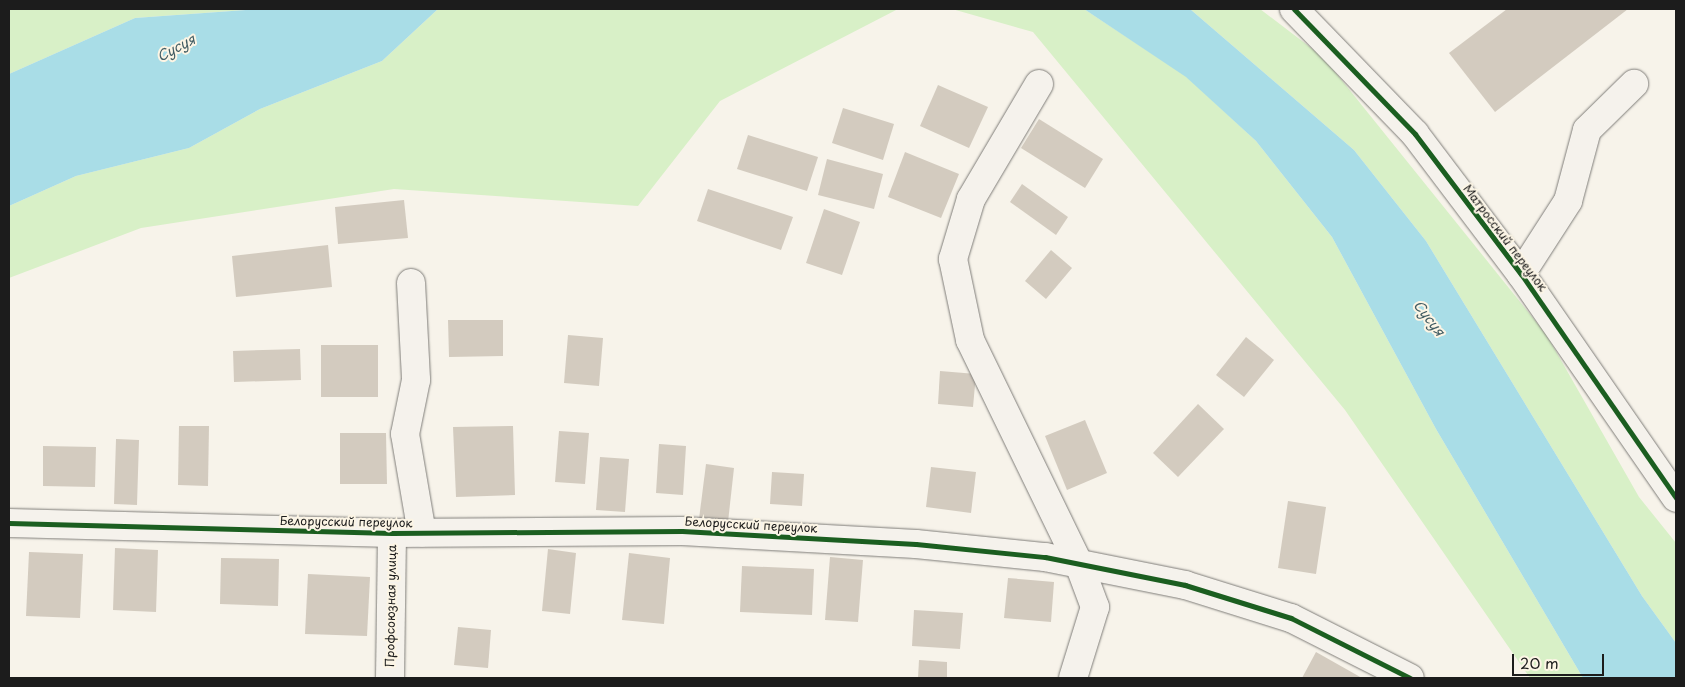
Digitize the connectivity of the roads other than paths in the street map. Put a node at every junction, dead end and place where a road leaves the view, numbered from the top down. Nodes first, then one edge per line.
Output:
1 (1301, 11) edge
2 (1039, 84) dead end
3 (1634, 84) dead end
4 (1521, 274) junction
5 (411, 283) dead end
6 (1676, 498) edge
7 (9, 523) edge
8 (392, 533) junction
9 (422, 533) junction
10 (1079, 564) junction
11 (390, 678) edge
12 (1073, 678) edge
13 (1410, 678) edge

1 - 4 street, Матросский переулок
2 - 10 street
3 - 4 street
4 - 6 street, Матросский переулок
5 - 9 street
7 - 8 street, Белорусский переулок
8 - 9 street, Белорусский переулок
8 - 11 street, Профсоюзная улица
9 - 10 street, Белорусский переулок
10 - 12 street
10 - 13 street, Белорусский переулок

